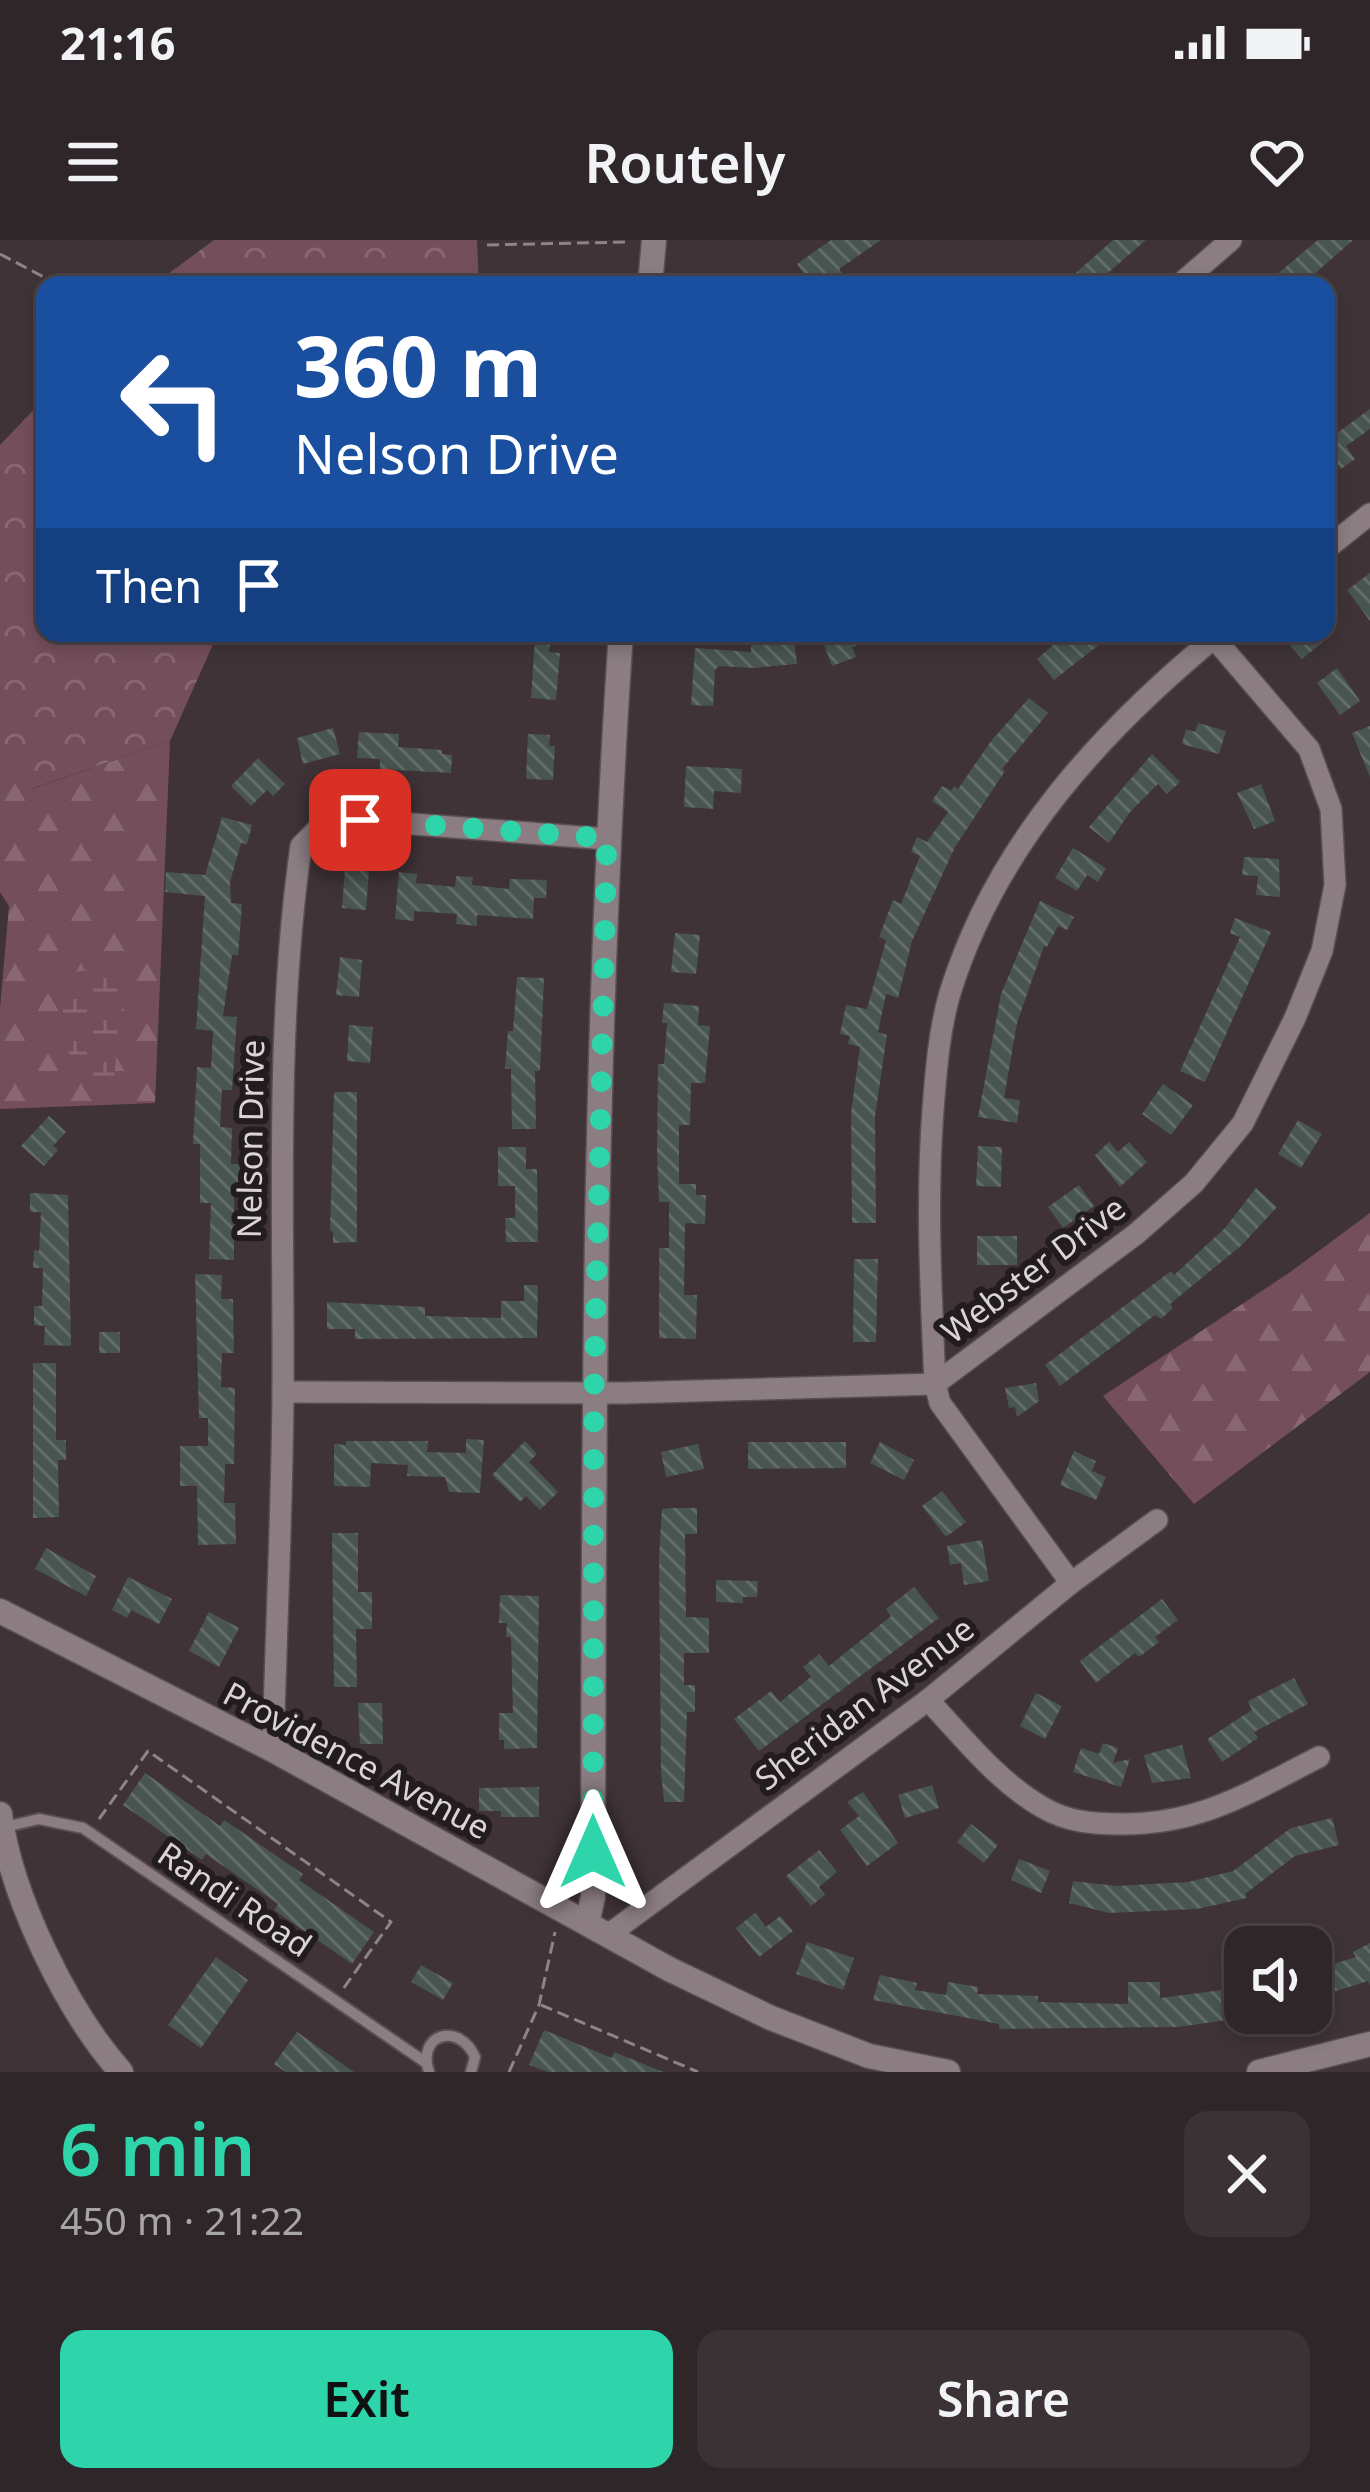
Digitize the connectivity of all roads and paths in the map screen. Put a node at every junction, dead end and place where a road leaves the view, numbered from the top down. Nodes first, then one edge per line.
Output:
1 (1231, 240) edge
2 (654, 241) edge
3 (487, 245) dead end
4 (0, 254) edge
5 (41, 276) edge
6 (651, 276) edge
7 (1189, 276) edge
8 (1370, 514) edge
9 (1335, 542) edge
10 (620, 642) edge
11 (1209, 642) edge
12 (1223, 642) edge
13 (607, 838) junction
14 (935, 1384) junction
15 (283, 1392) junction
16 (594, 1393) junction
17 (1157, 1520) dead end
18 (1071, 1583) junction
19 (0, 1611) edge
20 (928, 1700) junction
21 (274, 1750) junction
22 (1319, 1757) dead end
23 (1, 1821) edge
24 (89, 1832) junction
25 (560, 1908) junction
26 (598, 1929) junction
27 (335, 2000) junction
28 (539, 2005) junction
29 (1370, 2044) edge
30 (1316, 2065) edge
31 (427, 2067) edge
32 (475, 2071) edge
33 (121, 2072) edge
34 (509, 2072) edge
35 (698, 2072) edge
36 (948, 2072) edge
37 (1259, 2072) edge

1 - 7 street
2 - 3 path
2 - 6 street
4 - 5 path
8 - 9 street
10 - 13 street
11 - 14 street
12 - 14 street, Webster Drive
13 - 15 street, Nelson Drive
13 - 16 street
14 - 16 street, Webster Drive
14 - 18 street
15 - 16 street, Webster Drive
15 - 21 street, Nelson Drive
16 - 26 street
17 - 18 street, Sheridan Avenue
18 - 20 street, Sheridan Avenue
19 - 21 street, Providence Avenue
20 - 22 street
20 - 26 street, Sheridan Avenue
21 - 25 street, Providence Avenue
23 - 24 lane, Randi Road
23 - 33 street
24 - 27 lane, Randi Road
24 - 27 path
25 - 26 street, Providence Avenue
25 - 28 path
26 - 36 street, Providence Avenue
27 - 31 lane, Randi Road
28 - 34 path
28 - 35 path
29 - 30 street
30 - 37 street
31 - 32 lane, Randi Road

